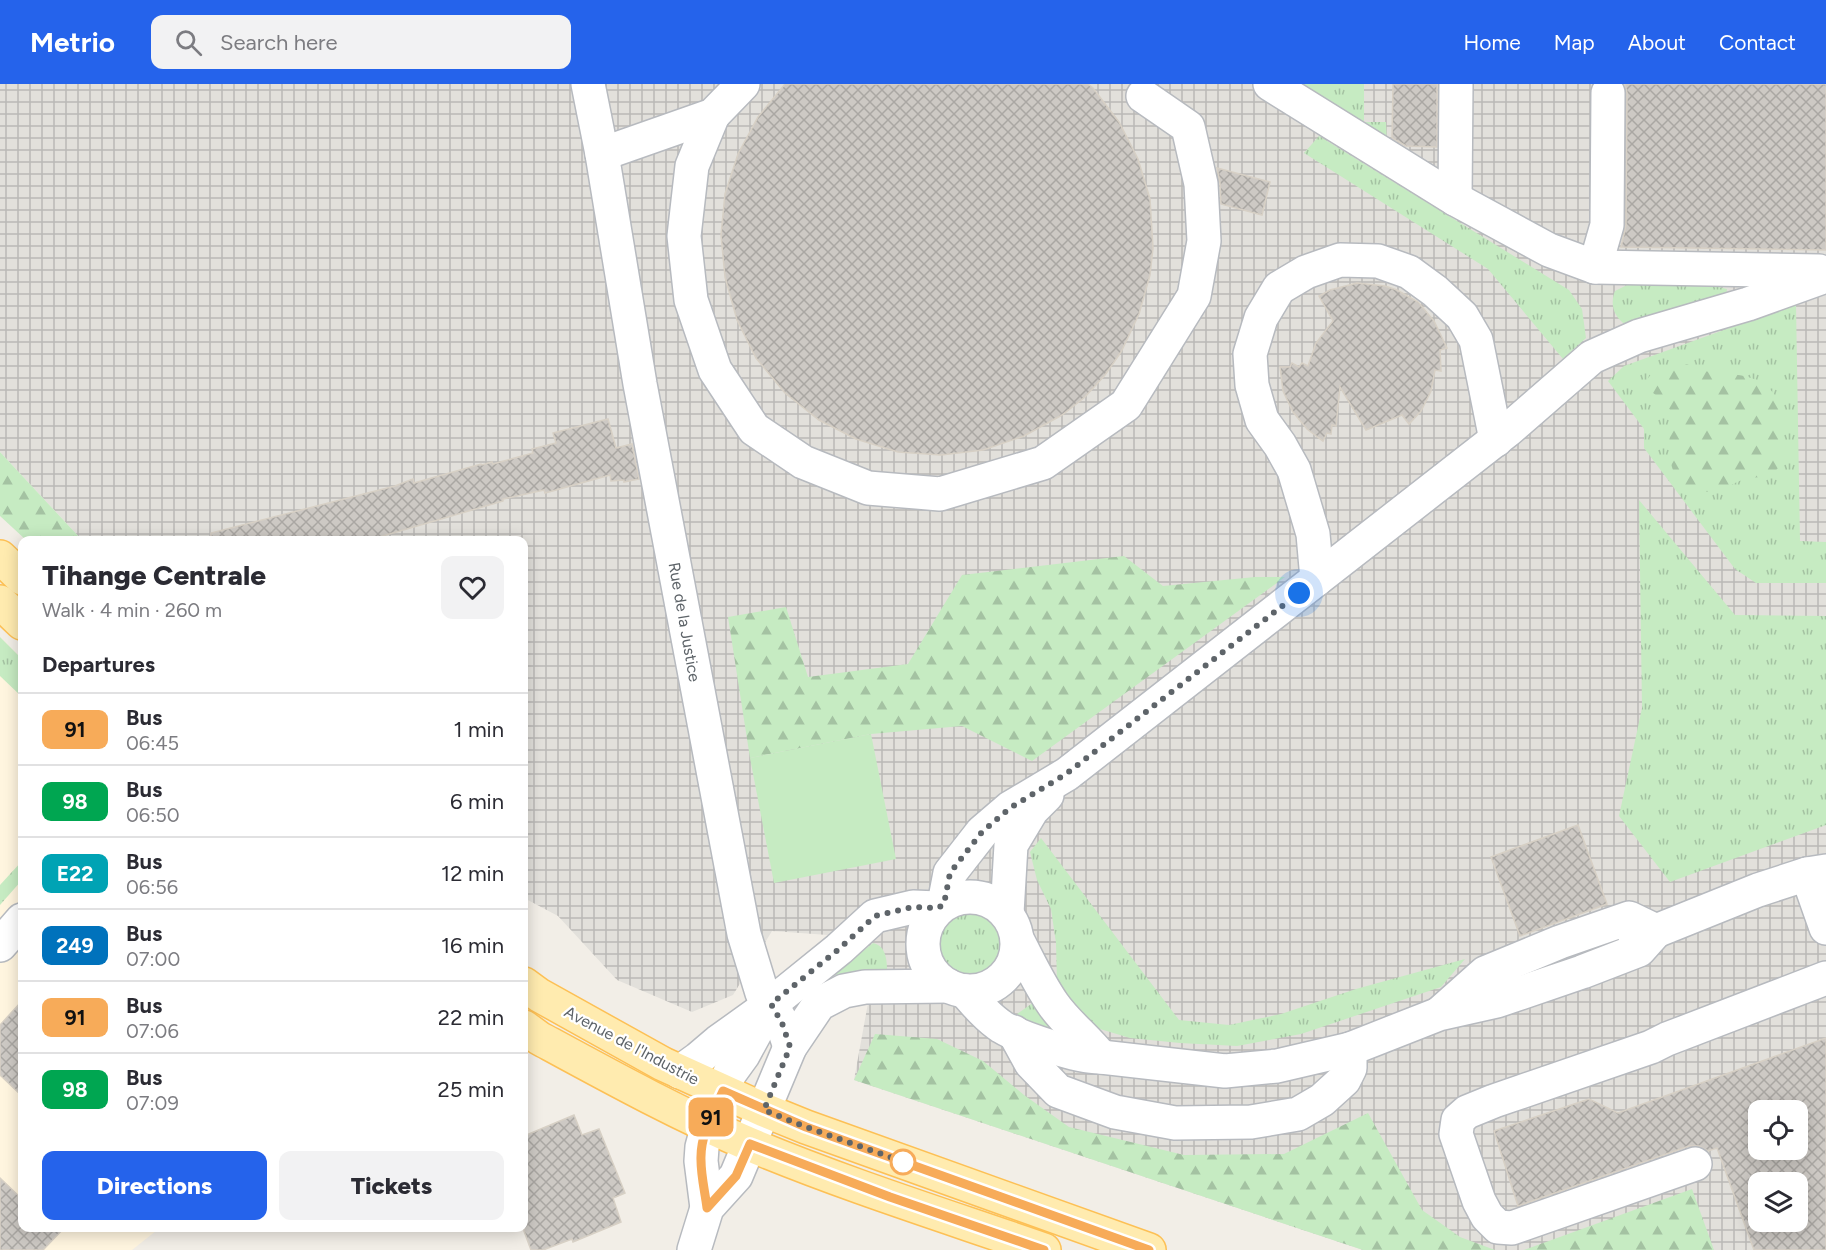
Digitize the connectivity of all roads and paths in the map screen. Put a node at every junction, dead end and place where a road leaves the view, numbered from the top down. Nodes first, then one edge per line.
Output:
1 (588, 84) edge
2 (743, 84) edge
3 (1269, 84) edge
4 (1456, 84) edge
5 (1608, 93) dead end
6 (1143, 96) dead end
7 (712, 115) junction
8 (602, 154) junction
9 (1455, 199) junction
10 (1594, 267) junction
11 (1826, 271) edge
12 (1826, 276) edge
13 (1496, 440) junction
14 (0, 557) edge
15 (18, 574) edge
16 (1317, 579) junction
17 (0, 602) edge
18 (18, 619) edge
19 (1066, 774) junction
20 (1816, 873) edge
21 (941, 906) junction
22 (18, 925) edge
23 (1013, 927) junction
24 (1826, 928) edge
25 (0, 945) edge
26 (1826, 978) edge
27 (528, 987) edge
28 (957, 989) junction
29 (771, 1004) junction
30 (528, 1031) edge
31 (1014, 1032) junction
32 (790, 1047) junction
33 (1350, 1049) junction
34 (1101, 1057) junction
35 (680, 1072) junction
36 (723, 1091) junction
37 (764, 1110) junction
38 (708, 1125) junction
39 (746, 1154) junction
40 (1695, 1164) dead end
41 (707, 1208) junction
42 (694, 1250) edge
43 (1044, 1250) edge
44 (1149, 1250) edge

1 - 8 street, Rue de la Justice
2 - 7 street
3 - 9 street
4 - 9 street
5 - 10 street
6 - 7 street
7 - 8 street
8 - 29 street, Rue de la Justice
9 - 10 street
10 - 11 street
12 - 13 street
13 - 16 street
13 - 16 street
14 - 15 main road
16 - 19 street
17 - 18 main road
19 - 21 street
19 - 23 street
20 - 24 street
20 - 33 street
21 - 23 street
21 - 28 street
21 - 29 street
22 - 25 street
23 - 28 street
23 - 34 street
26 - 40 street
27 - 35 main road, Avenue de l'Industrie
28 - 31 street
28 - 32 street
29 - 32 street, Rue de la Justice
29 - 35 street
29 - 36 street
30 - 38 main road
31 - 33 street
31 - 34 street
32 - 37 street
33 - 34 street
35 - 36 main road, Avenue de l'Industrie
36 - 37 main road, Avenue de l'Industrie
36 - 38 street
37 - 39 street
37 - 44 main road, Avenue de l'Industrie
38 - 39 main road
38 - 41 street
39 - 41 street
39 - 43 main road
41 - 42 street

